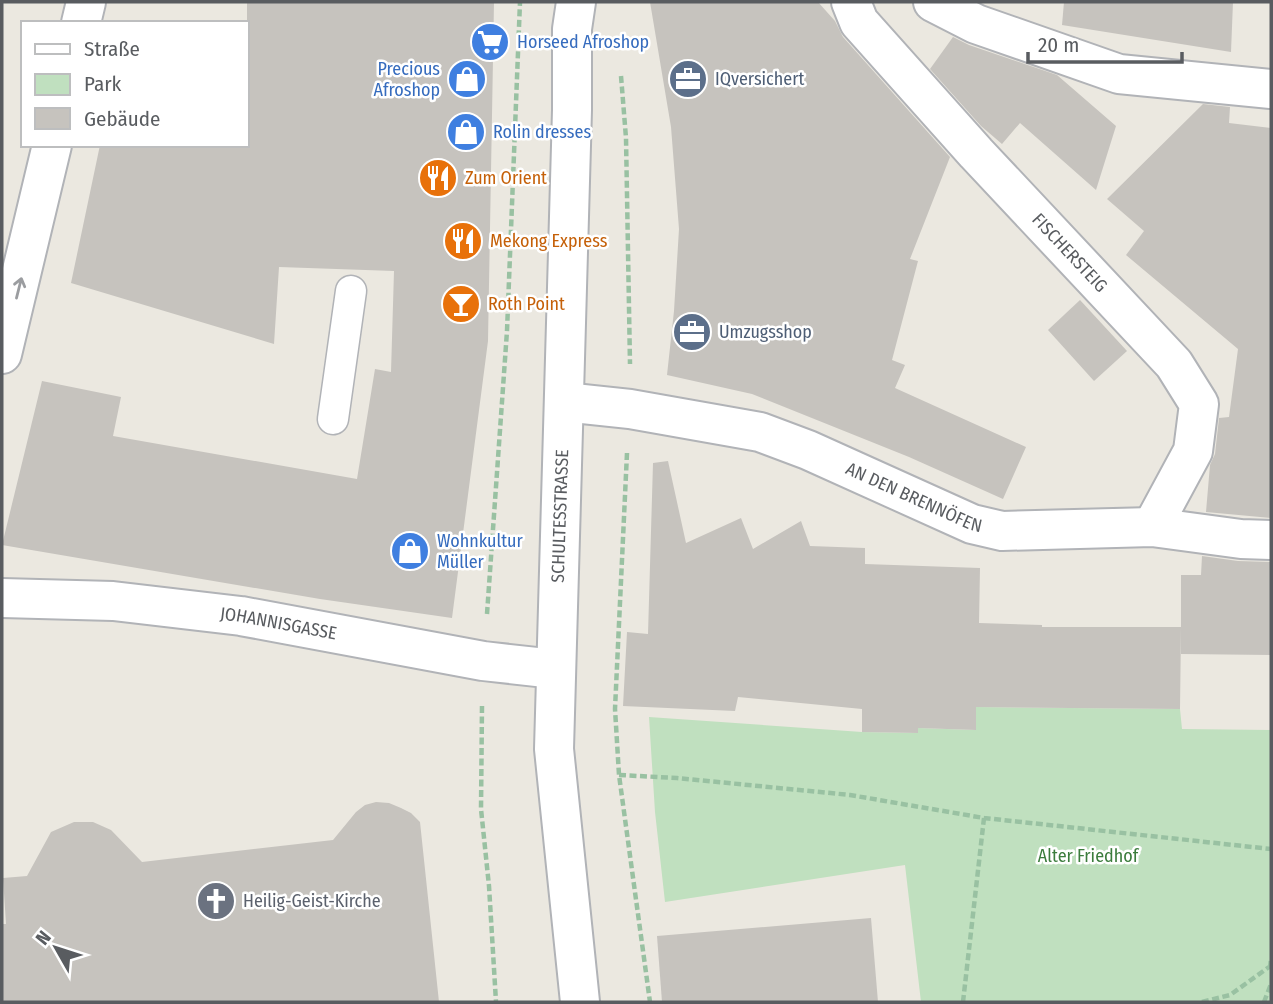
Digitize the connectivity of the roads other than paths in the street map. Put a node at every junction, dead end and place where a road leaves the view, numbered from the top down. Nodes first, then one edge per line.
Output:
1 (86, 2) edge
2 (852, 2) edge
3 (933, 2) edge
4 (570, 11) edge
5 (81, 21) edge
6 (1271, 89) edge
7 (52, 147) edge
8 (351, 291) dead end
9 (2, 354) edge
10 (564, 401) junction
11 (333, 419) dead end
12 (1152, 527) junction
13 (1271, 540) edge
14 (2, 598) edge
15 (555, 669) junction
16 (580, 1002) edge

1 - 5 street
2 - 12 street, FISCHERSTEIG
3 - 6 street
4 - 10 street, SCHULTESSTRASSE
9 -> 7 street
8 - 11 lane
10 - 12 street, AN DEN BRENNÖFEN
10 - 15 street, SCHULTESSTRASSE
12 - 13 street, AN DEN BRENNÖFEN
14 - 15 street, JOHANNISGASSE
15 - 16 street, SCHULTESSTRASSE

